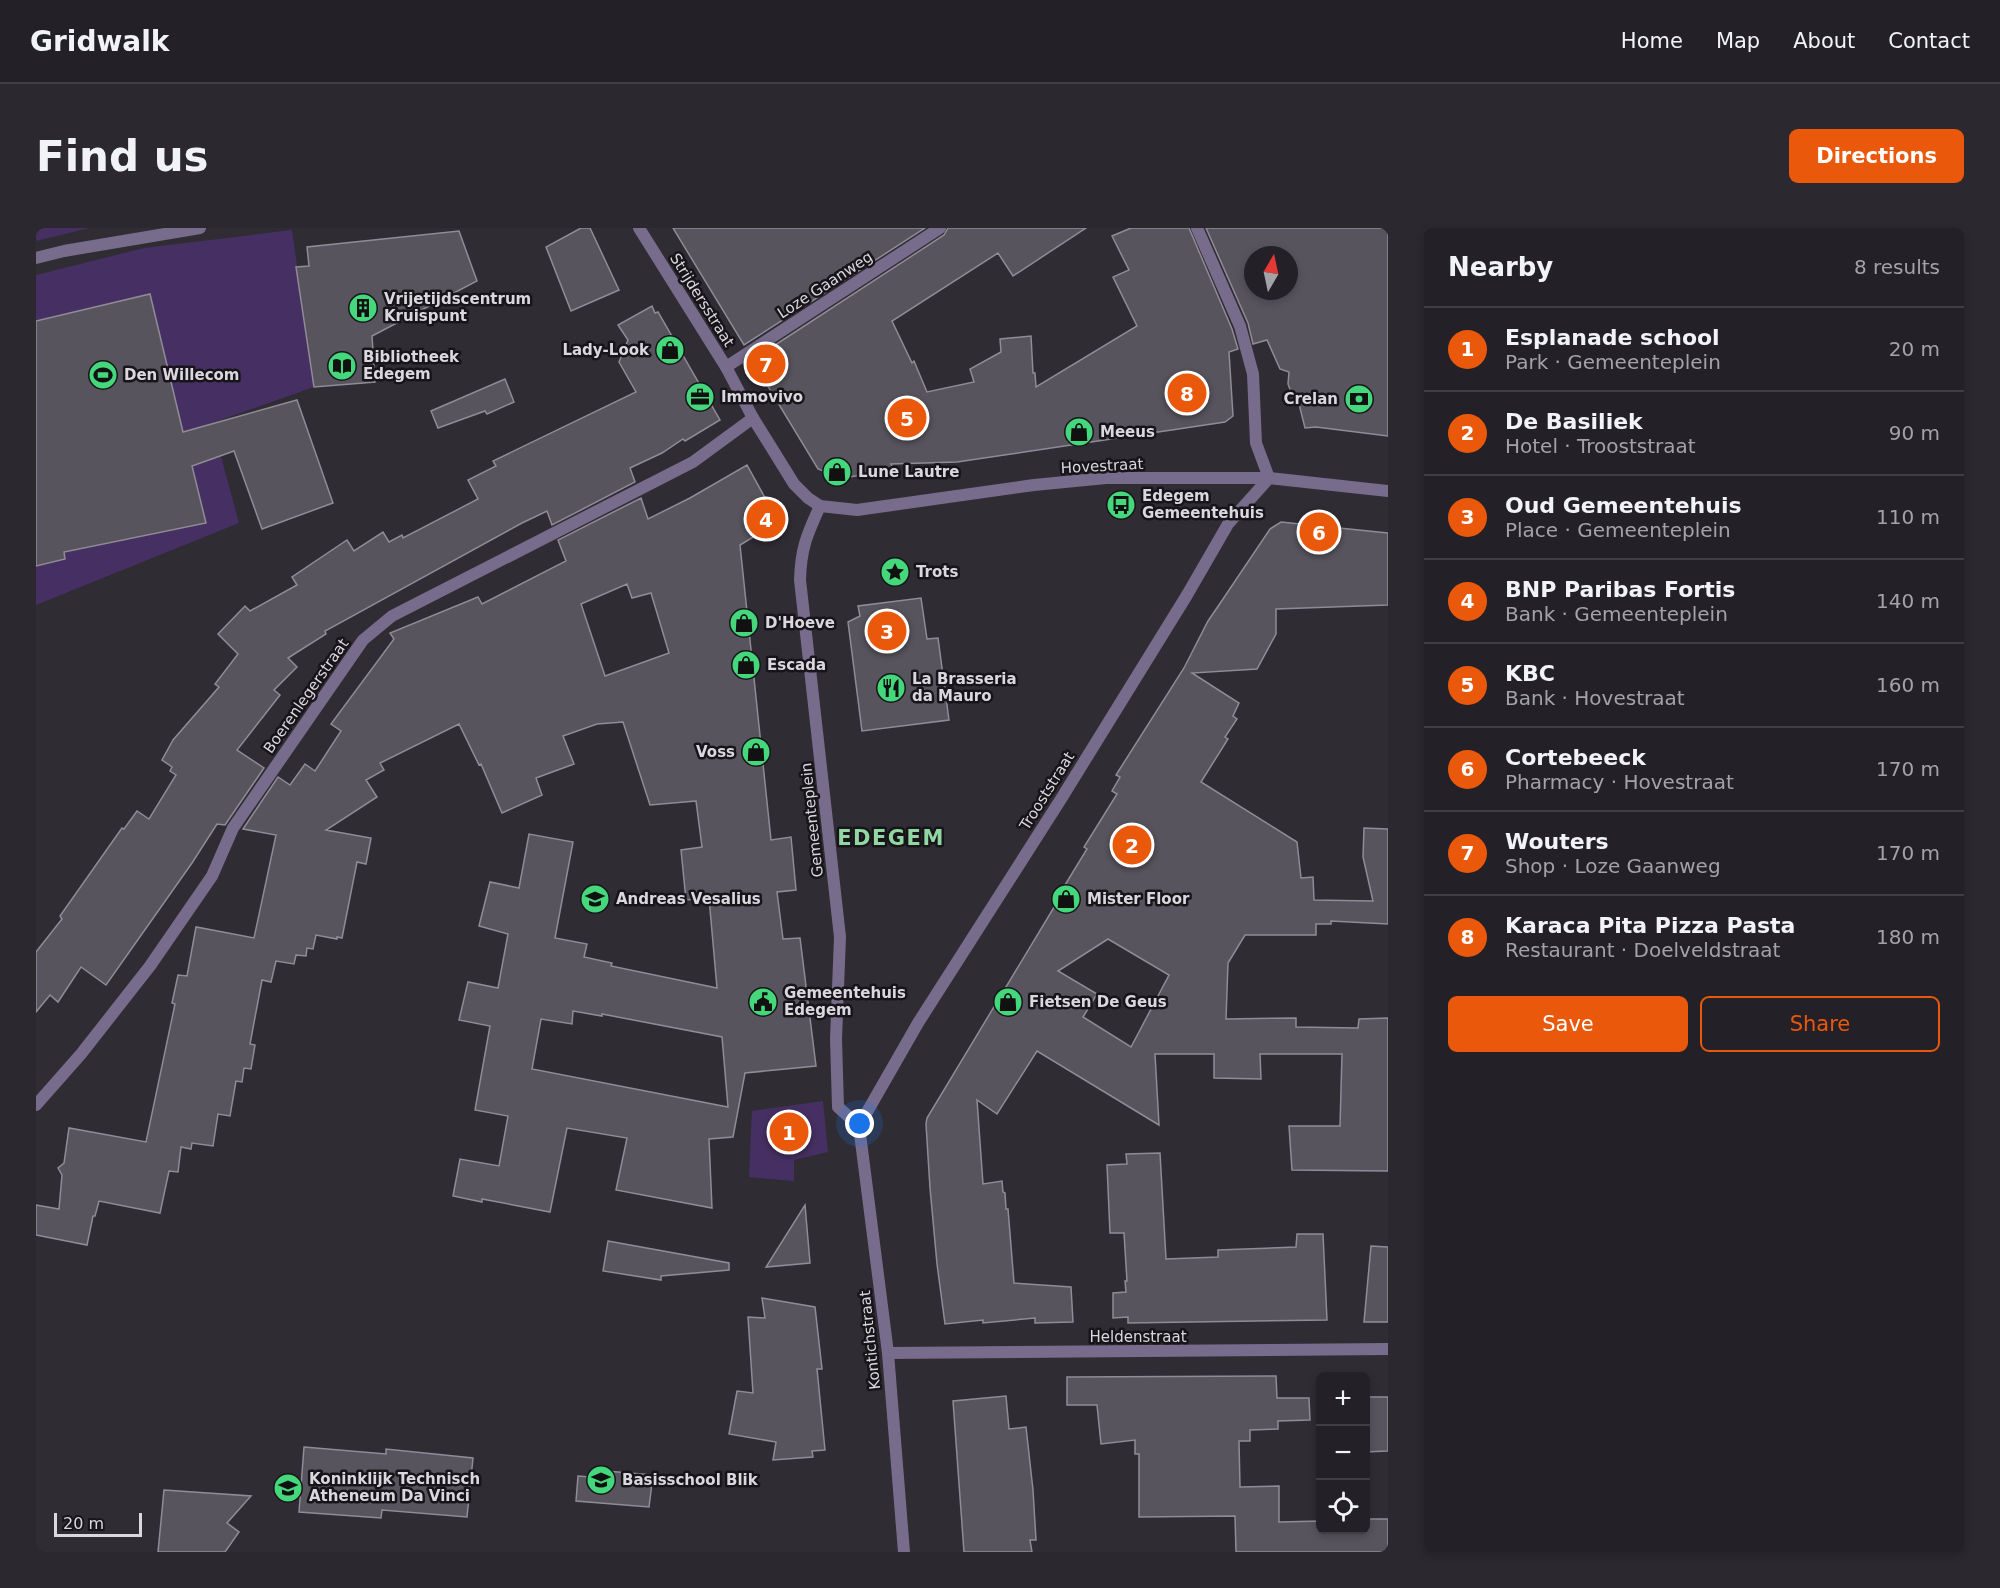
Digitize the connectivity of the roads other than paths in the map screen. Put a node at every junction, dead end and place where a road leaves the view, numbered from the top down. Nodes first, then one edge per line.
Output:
1 (200, 228) edge
2 (639, 228) edge
3 (940, 228) edge
4 (1197, 228) edge
5 (36, 258) edge
6 (726, 367) junction
7 (753, 418) junction
8 (1269, 478) junction
9 (1388, 491) edge
10 (819, 506) junction
11 (36, 1105) edge
12 (859, 1126) junction
13 (1388, 1348) edge
14 (888, 1353) junction
15 (904, 1552) edge

1 - 5 street
2 - 6 street, Strijdersstraat
3 - 6 street, Loze Gaanweg
4 - 8 street
6 - 7 street, Strijdersstraat
7 - 10 street, Strijdersstraat
7 - 11 street, Boerenlegerstraat
8 - 9 street, Hovestraat
8 - 10 street, Hovestraat
8 - 12 street, Trooststraat
10 - 12 street, Gemeenteplein
12 - 14 street, Kontichstraat
13 - 14 street, Heldenstraat
14 - 15 street, Kontichstraat

